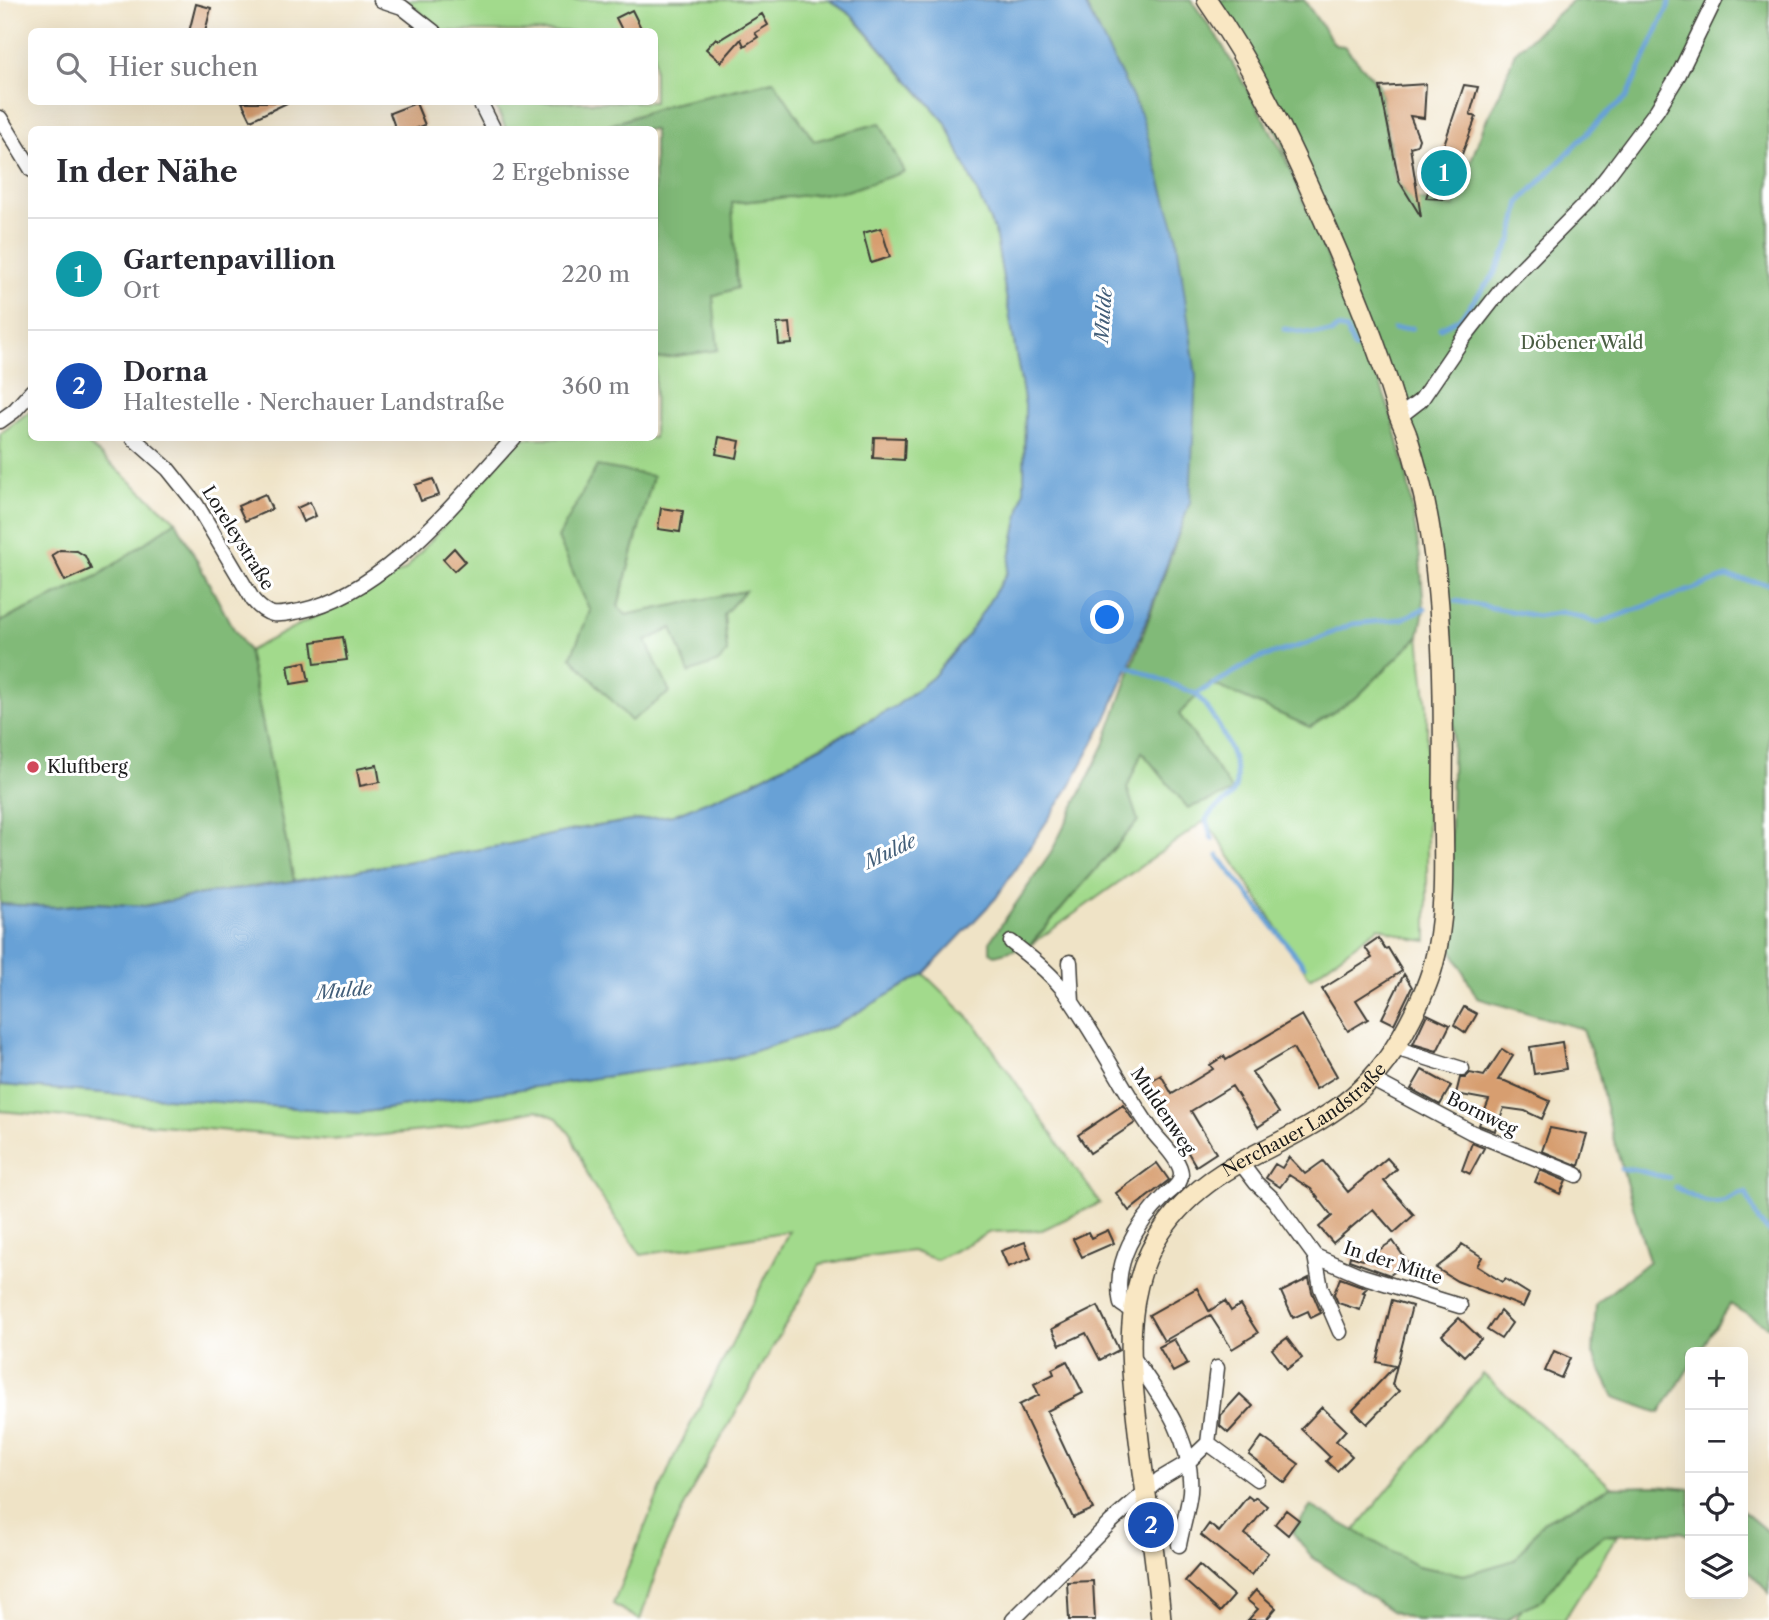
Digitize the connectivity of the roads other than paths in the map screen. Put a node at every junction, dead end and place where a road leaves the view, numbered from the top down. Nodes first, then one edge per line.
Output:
1 (381, 0) edge
2 (1207, 0) edge
3 (1714, 0) edge
4 (429, 28) edge
5 (482, 105) edge
6 (0, 117) edge
7 (492, 126) edge
8 (28, 163) edge
9 (28, 395) edge
10 (28, 409) edge
11 (14, 411) junction
12 (1399, 417) junction
13 (0, 421) edge
14 (136, 441) edge
15 (511, 441) edge
16 (1011, 942) dead end
17 (1070, 962) dead end
18 (1072, 1002) junction
19 (1395, 1048) junction
20 (1462, 1069) dead end
21 (1373, 1080) junction
22 (1240, 1162) junction
23 (1577, 1175) dead end
24 (1315, 1256) junction
25 (1460, 1306) dead end
26 (1133, 1312) junction
27 (1340, 1332) dead end
28 (1131, 1354) junction
29 (1217, 1368) dead end
30 (1208, 1443) junction
31 (1187, 1463) junction
32 (1257, 1479) dead end
33 (1146, 1492) junction
34 (1179, 1545) dead end
35 (1013, 1620) edge
36 (1161, 1620) edge

1 - 4 street
2 - 12 main road, Nerchauer Landstraße
3 - 12 street
5 - 7 street
6 - 8 street
9 - 11 street
10 - 11 street
11 - 13 street
12 - 19 main road, Nerchauer Landstraße
14 - 15 street, Loreleystraße
16 - 18 street, Muldenweg
17 - 18 street
18 - 26 street, Muldenweg
19 - 20 street
19 - 21 main road, Nerchauer Landstraße
21 - 22 main road, Nerchauer Landstraße
21 - 23 street, Bornweg
22 - 24 street, In der Mitte
22 - 26 main road, Nerchauer Landstraße
24 - 25 street, In der Mitte
24 - 27 street, In der Mitte
26 - 28 main road, Nerchauer Landstraße
28 - 31 street
28 - 33 main road, Nerchauer Landstraße
29 - 30 street
30 - 31 street
30 - 32 street
31 - 33 street
31 - 34 street
33 - 35 street
33 - 36 main road, Nerchauer Landstraße

